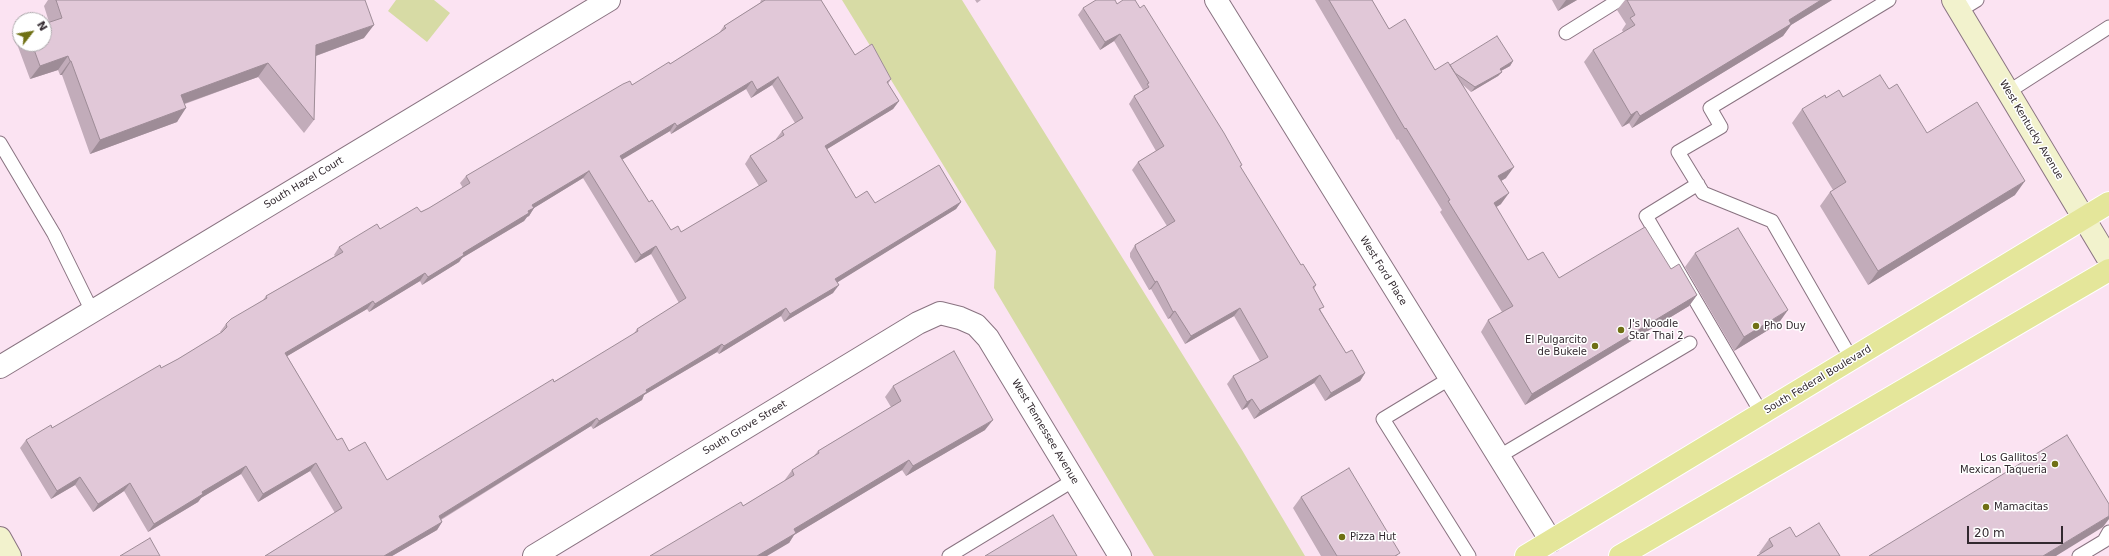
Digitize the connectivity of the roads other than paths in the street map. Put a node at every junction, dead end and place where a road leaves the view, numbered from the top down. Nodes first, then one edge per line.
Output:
1 (609, 0) edge
2 (1216, 0) edge
3 (1619, 0) edge
4 (1889, 0) edge
5 (1963, 4) edge
6 (2109, 27) edge
7 (1566, 32) dead end
8 (2008, 92) junction
9 (0, 143) edge
10 (1698, 184) junction
11 (2109, 203) edge
12 (2084, 218) junction
13 (2109, 260) edge
14 (2109, 270) edge
15 (92, 311) junction
16 (960, 318) joint
17 (1690, 343) dead end
18 (1852, 360) junction
19 (0, 367) edge
20 (1449, 378) junction
21 (1762, 414) junction
22 (1498, 457) junction
23 (1074, 480) junction
24 (2109, 532) edge
25 (0, 538) edge
26 (1551, 541) junction
27 (10, 556) edge
28 (534, 556) edge
29 (948, 556) edge
30 (1120, 556) edge
31 (1469, 556) edge
32 (1526, 556) edge
33 (1620, 556) edge
34 (2079, 556) edge

1 - 15 street, South Hazel Court
2 - 20 street, West Ford Place
3 - 7 lane
4 - 10 lane
5 - 8 street, West Kentucky Avenue
6 - 8 lane
8 - 12 street, West Kentucky Avenue
9 - 15 lane
10 - 18 lane
10 - 21 lane
11 - 12 main road, South Federal Boulevard
12 - 13 street, West Kentucky Avenue
12 - 18 main road, South Federal Boulevard
14 - 33 main road
15 - 19 street, South Hazel Court
16 - 23 street, West Tennessee Avenue
16 - 28 street, South Grove Street
17 - 22 lane
18 - 21 main road, South Federal Boulevard
20 - 22 street, West Ford Place
20 - 31 lane
21 - 26 main road, South Federal Boulevard
22 - 26 street, West Ford Place
23 - 29 lane
23 - 30 street, West Tennessee Avenue
24 - 34 lane
25 - 27 street
26 - 32 main road, South Federal Boulevard

